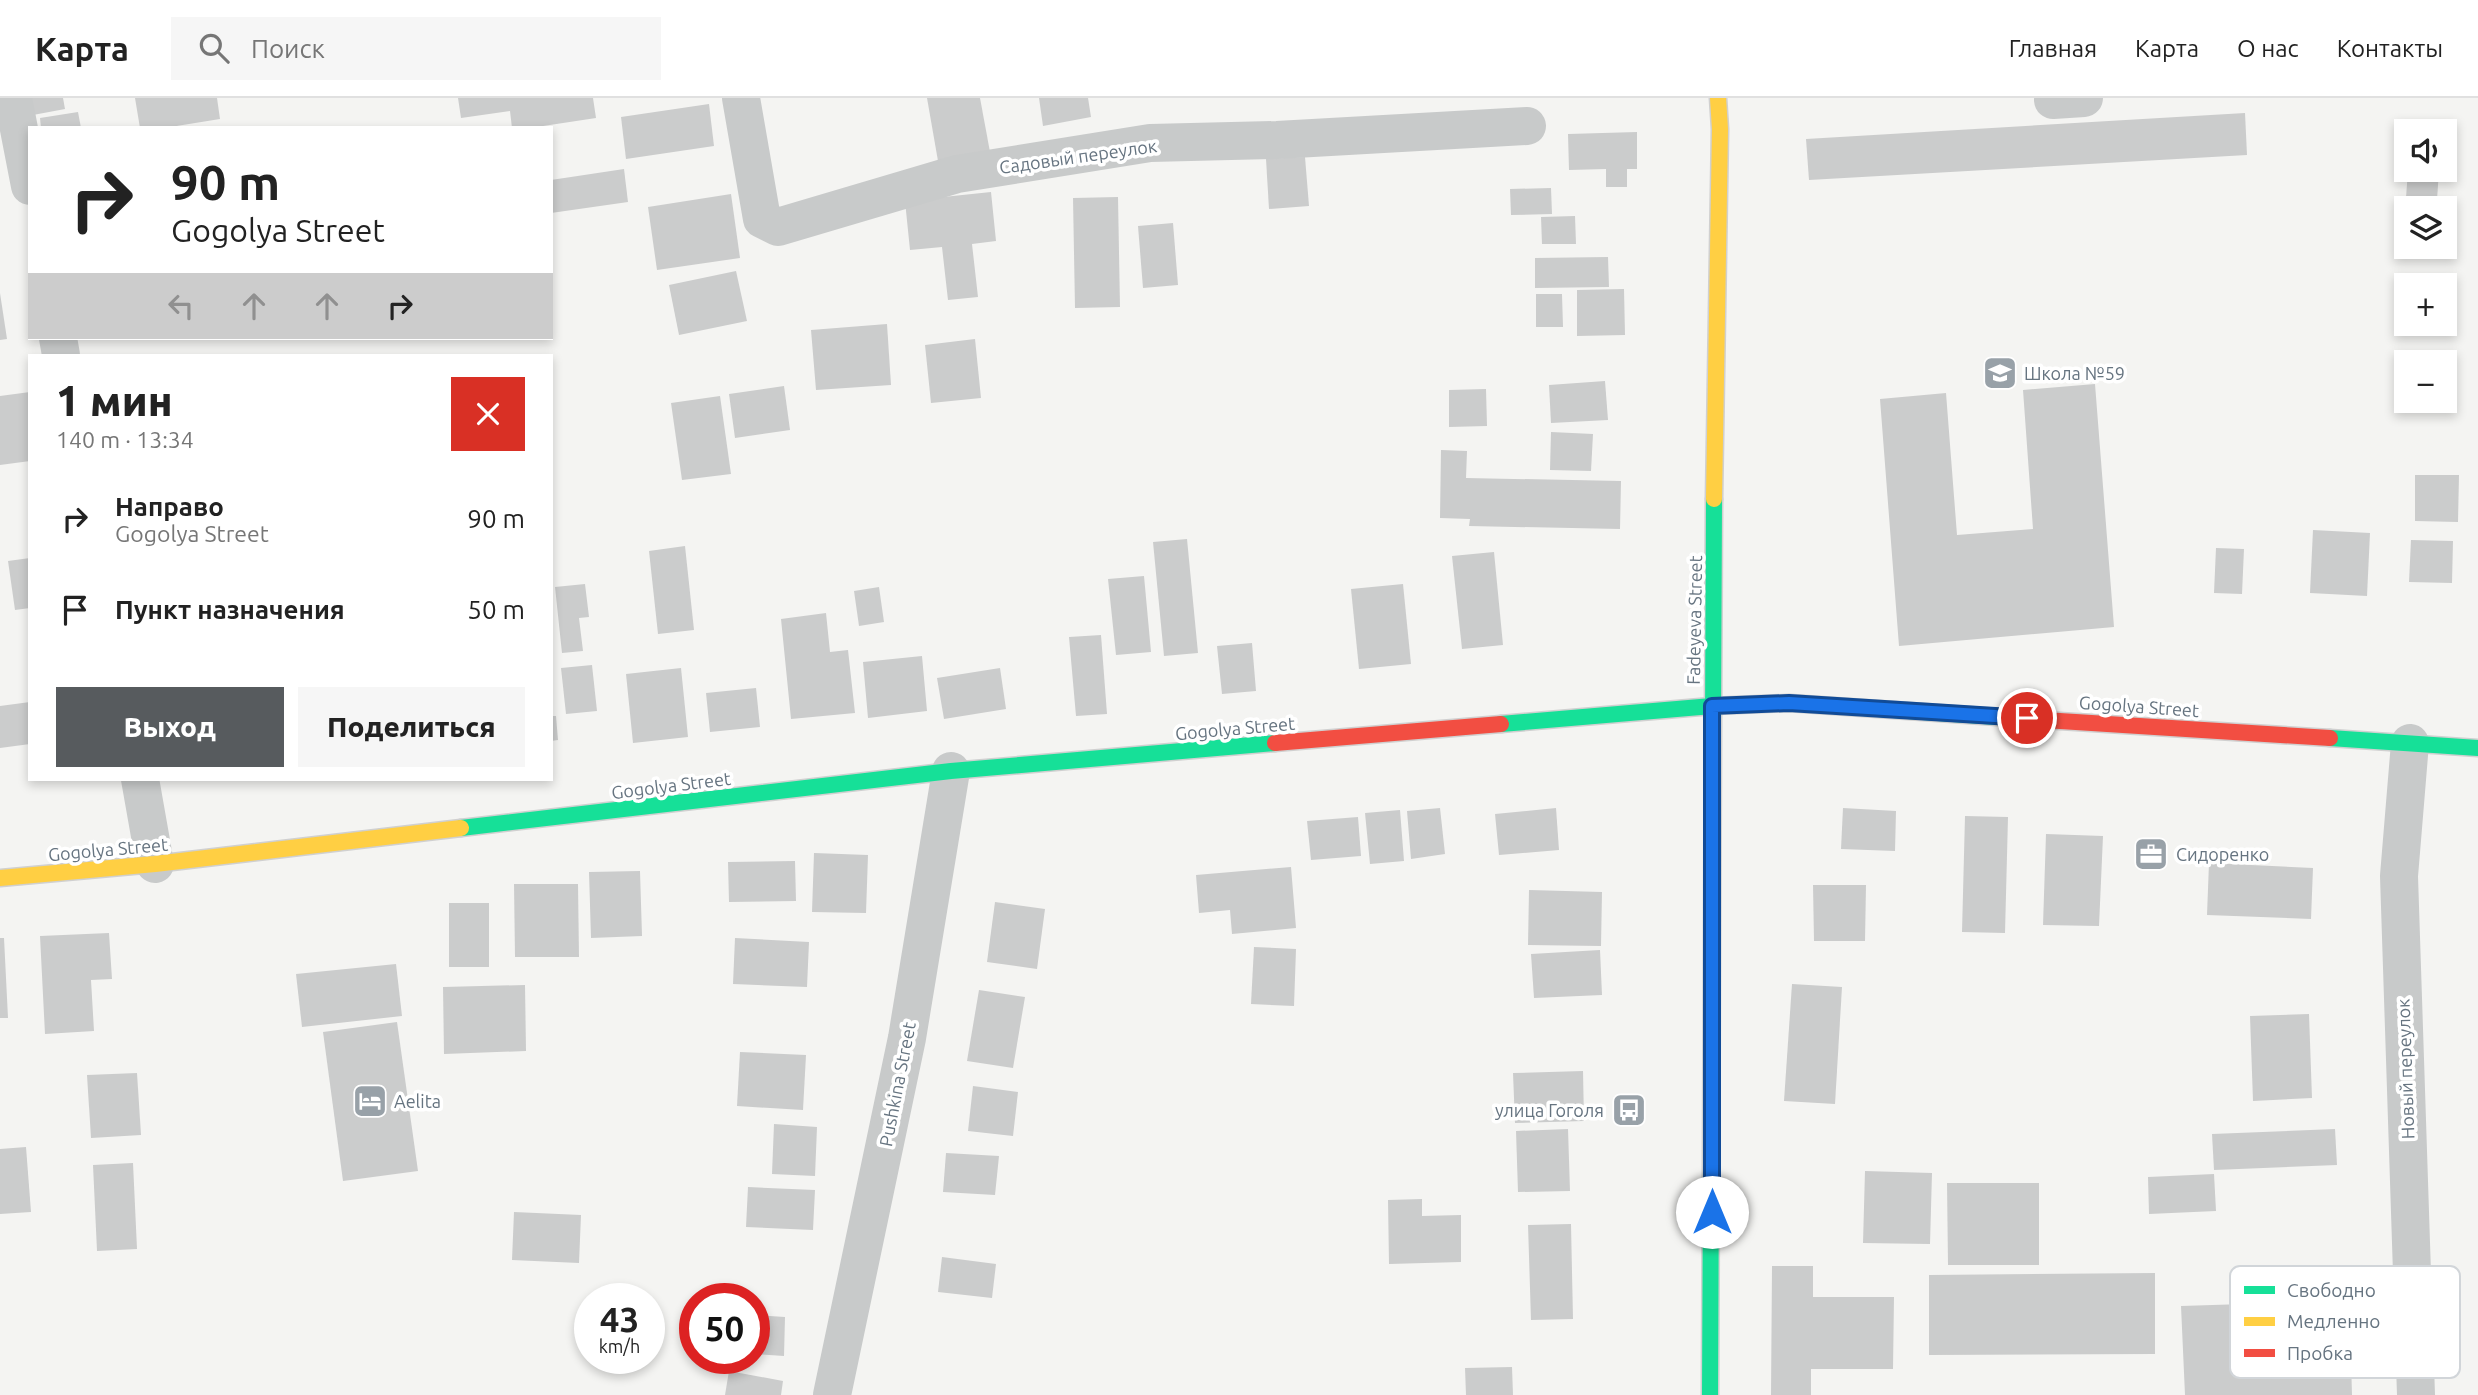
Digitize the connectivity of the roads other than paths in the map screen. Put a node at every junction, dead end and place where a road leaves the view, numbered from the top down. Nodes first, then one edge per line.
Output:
1 (13, 98) edge
2 (741, 98) edge
3 (1718, 98) edge
4 (1527, 126) dead end
5 (28, 176) edge
6 (1712, 706) junction
7 (2410, 743) junction
8 (2478, 748) edge
9 (951, 771) junction
10 (140, 781) edge
11 (155, 864) junction
12 (0, 878) edge
13 (2412, 1266) edge
14 (832, 1395) edge
15 (1710, 1395) edge

1 - 5 street
2 - 4 street, Садовый переулок
3 - 6 main road, Fadeyeva Street
6 - 7 main road, Gogolya Street
6 - 9 main road, Gogolya Street
6 - 15 main road, Fadeyeva Street
7 - 8 main road, Gogolya Street
7 - 13 street, Новый переулок
9 - 11 main road, Gogolya Street
9 - 14 street, Pushkina Street
10 - 11 street
11 - 12 main road, Gogolya Street

